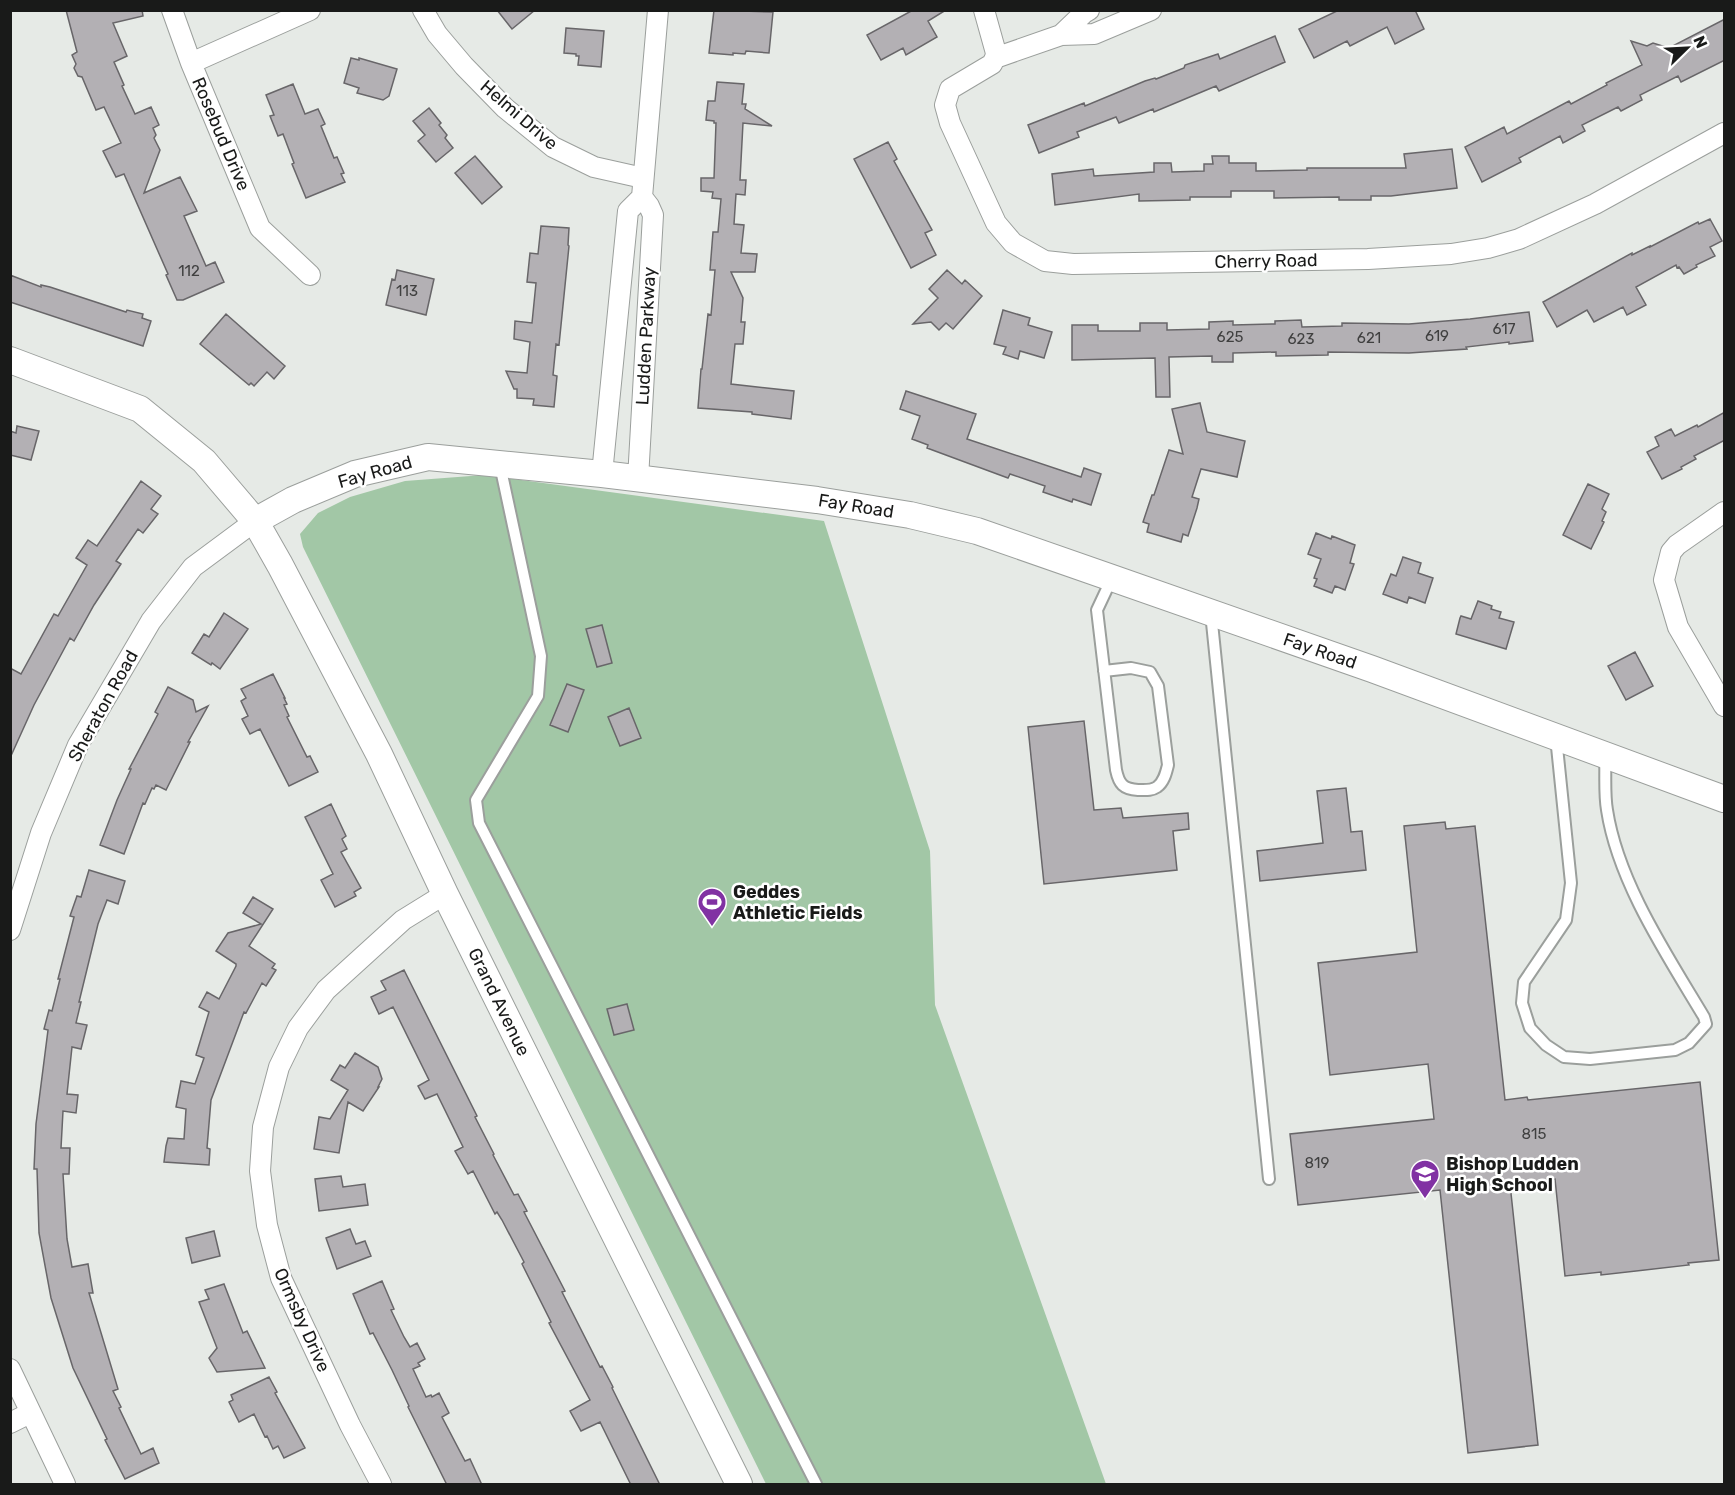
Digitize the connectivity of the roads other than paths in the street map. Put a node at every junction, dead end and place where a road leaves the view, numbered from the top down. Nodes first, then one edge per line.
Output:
1 (172, 10) edge
2 (310, 10) edge
3 (423, 10) edge
4 (658, 10) edge
5 (984, 10) edge
6 (1089, 10) edge
7 (1151, 10) edge
8 (1061, 35) junction
9 (995, 58) junction
10 (191, 63) junction
11 (1725, 133) edge
12 (643, 178) junction
13 (642, 197) junction
14 (310, 274) dead end
15 (10, 360) edge
16 (500, 465) junction
17 (602, 474) junction
18 (638, 479) junction
19 (1725, 512) edge
20 (255, 521) junction
21 (1112, 578) junction
22 (1211, 613) junction
23 (1104, 671) junction
24 (1725, 706) edge
25 (1556, 737) junction
26 (1605, 755) junction
27 (1725, 799) edge
28 (445, 894) junction
29 (10, 930) edge
30 (1269, 1179) dead end
31 (10, 1369) edge
32 (30, 1413) junction
33 (10, 1424) edge
34 (65, 1485) edge
35 (381, 1485) edge
36 (739, 1485) edge
37 (816, 1485) edge

1 - 10 street
2 - 10 street, Rosebud Drive
3 - 12 street, Helmi Drive
4 - 12 street, Ludden Parkway
5 - 9 street
6 - 8 street
7 - 8 street
8 - 9 street, Cherry Road
9 - 11 street, Cherry Road
10 - 14 street, Rosebud Drive
12 - 13 street, Ludden Parkway
13 - 17 street, Ludden Parkway
13 - 18 street, Ludden Parkway
15 - 20 street
16 - 17 street, Fay Road
16 - 20 street, Fay Road
16 - 37 lane
17 - 18 street, Fay Road
18 - 21 street, Fay Road
19 - 24 street
20 - 28 street, Grand Avenue
20 - 29 street, Sheraton Road
21 - 22 street, Fay Road
21 - 23 lane
22 - 25 street, Fay Road
22 - 30 lane
23 - 23 lane
25 - 26 street, Fay Road
25 - 26 lane
26 - 27 street, Fay Road
28 - 35 street, Ormsby Drive
28 - 36 street, Grand Avenue
31 - 32 street
32 - 33 street
32 - 34 street

